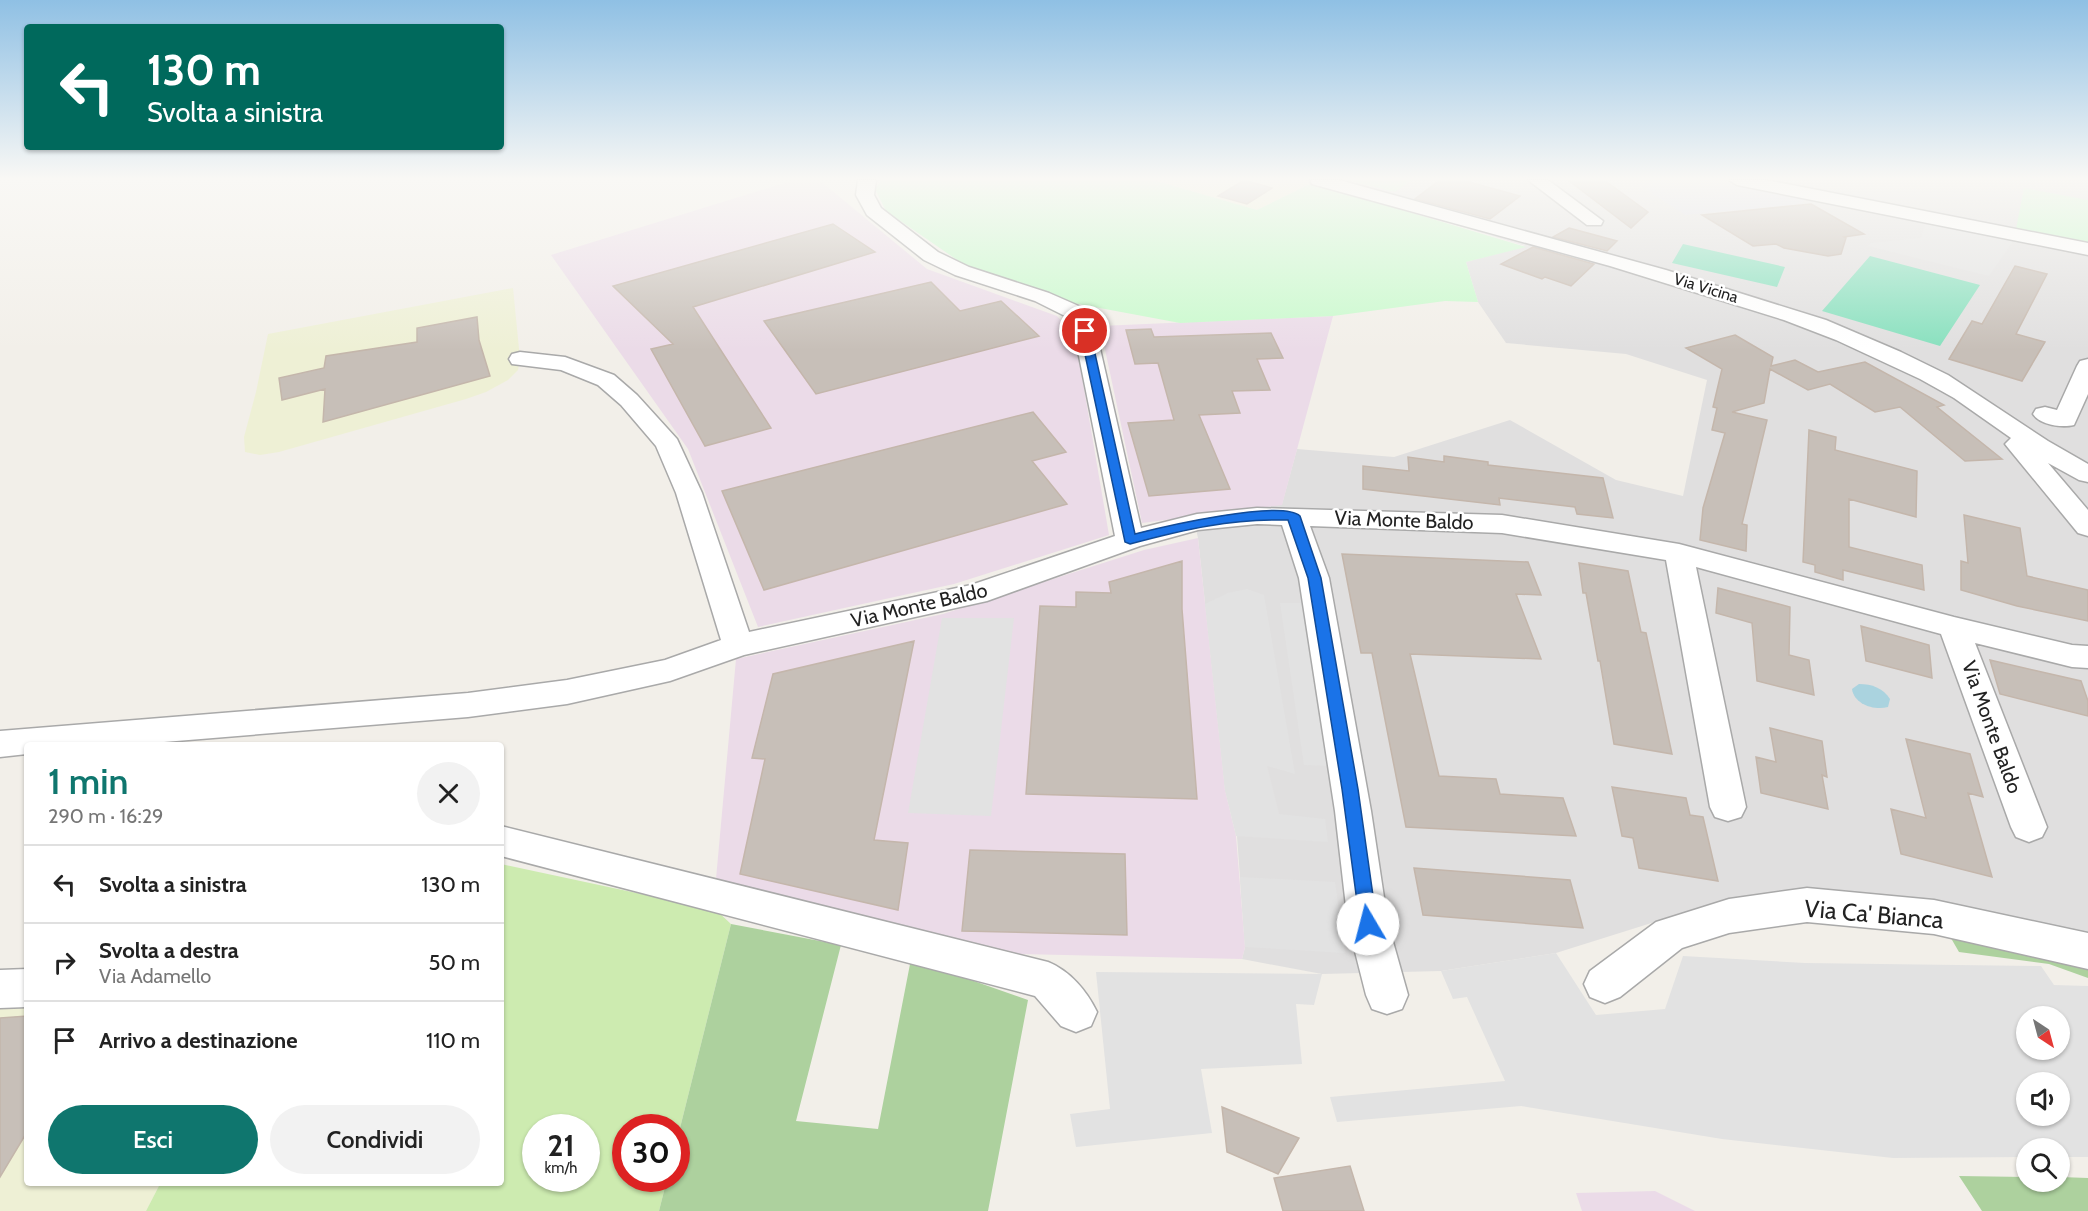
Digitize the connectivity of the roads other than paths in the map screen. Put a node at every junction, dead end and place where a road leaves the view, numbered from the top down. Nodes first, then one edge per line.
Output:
1 (906, 237) edge
2 (1523, 237) edge
3 (2024, 237) edge
4 (2088, 249) edge
5 (520, 359) dead end
6 (2088, 366) edge
7 (2045, 414) dead end
8 (1995, 417) junction
9 (2077, 469) edge
10 (2088, 484) edge
11 (1293, 516) junction
12 (2088, 526) edge
13 (1130, 540) junction
14 (1678, 553) junction
15 (1954, 627) junction
16 (738, 645) junction
17 (2088, 657) edge
18 (0, 744) edge
19 (1728, 807) dead end
20 (2029, 827) dead end
21 (504, 843) edge
22 (2088, 951) edge
23 (1605, 984) dead end
24 (24, 988) edge
25 (0, 989) edge
26 (1387, 995) dead end
27 (1076, 1012) dead end

1 - 13 street
2 - 8 street, Via Vicina
3 - 4 street
5 - 16 street
6 - 7 street
8 - 9 street, Via Vicina
8 - 12 street
9 - 10 street, Via Vicina
11 - 13 street, Via Monte Baldo
11 - 14 street, Via Monte Baldo
11 - 26 street
13 - 16 street, Via Monte Baldo
14 - 15 street, Via Monte Baldo
14 - 19 street
15 - 17 street, Via Monte Baldo
15 - 20 street, Via Monte Baldo
16 - 18 street, Via Monte Baldo
21 - 27 street
22 - 23 street, Via Ca' Bianca
24 - 25 street

